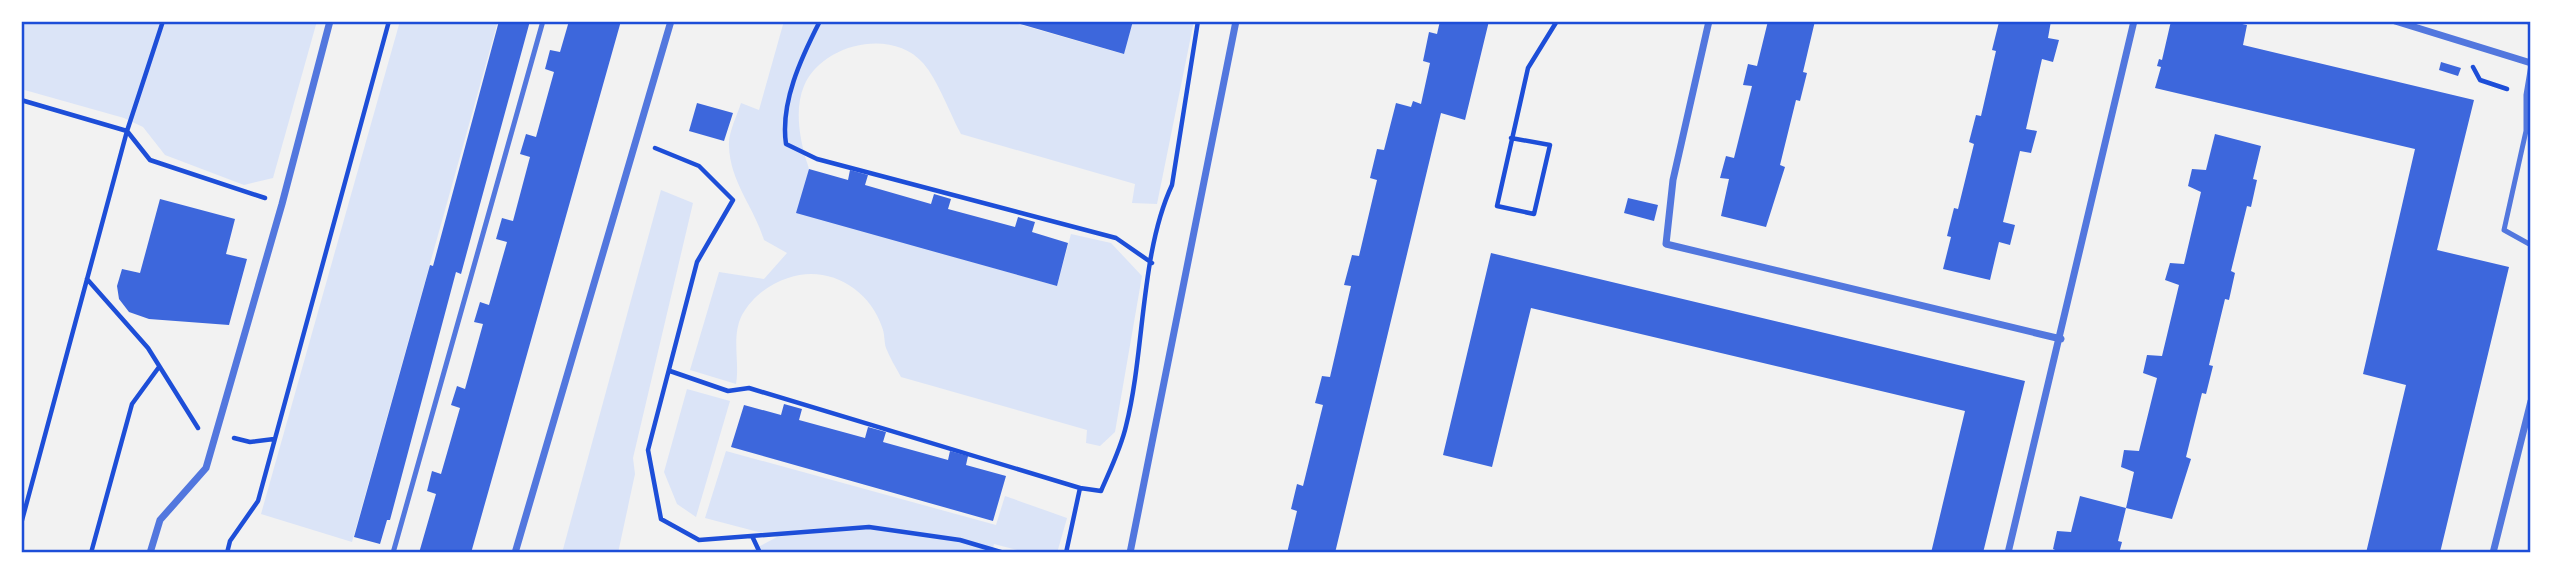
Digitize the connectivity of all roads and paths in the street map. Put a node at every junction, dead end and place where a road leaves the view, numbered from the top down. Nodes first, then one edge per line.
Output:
1 (163, 21) edge
2 (330, 21) edge
3 (389, 21) edge
4 (543, 21) edge
5 (671, 21) edge
6 (820, 21) edge
7 (1236, 21) edge
8 (1557, 21) edge
9 (1709, 21) edge
10 (2134, 21) edge
11 (2395, 21) edge
12 (1198, 22) edge
13 (2531, 64) edge
14 (2472, 65) dead end
15 (2526, 95) junction
16 (21, 100) edge
17 (127, 131) junction
18 (1511, 138) junction
19 (638, 141) junction
20 (282, 204) junction
21 (2531, 245) edge
22 (1152, 263) junction
23 (87, 278) junction
24 (2061, 339) junction
25 (159, 367) junction
26 (670, 371) junction
27 (2531, 401) edge
28 (215, 433) junction
29 (274, 439) junction
30 (1080, 488) junction
31 (21, 524) edge
32 (753, 538) junction
33 (91, 553) edge
34 (150, 553) edge
35 (227, 553) edge
36 (393, 553) edge
37 (515, 553) edge
38 (760, 553) edge
39 (1003, 553) edge
40 (1066, 553) edge
41 (1130, 553) edge
42 (2008, 553) edge
43 (2493, 553) edge

1 - 17 path
2 - 20 street
3 - 29 path
4 - 36 lane
5 - 19 street
6 - 22 path
7 - 41 street
8 - 18 path
9 - 24 street
10 - 24 street
11 - 13 street
12 - 22 path
13 - 15 lane
14 - 15 path
15 - 21 lane
16 - 17 path
17 - 20 path
17 - 23 path
18 - 18 path
19 - 26 path
19 - 37 street
20 - 28 street
22 - 30 path
23 - 25 path
23 - 31 path
24 - 42 street
25 - 28 path
25 - 33 path
26 - 30 path
26 - 32 path
27 - 43 street
28 - 29 path
28 - 34 street
29 - 35 path
30 - 40 path
32 - 38 path
32 - 39 path

